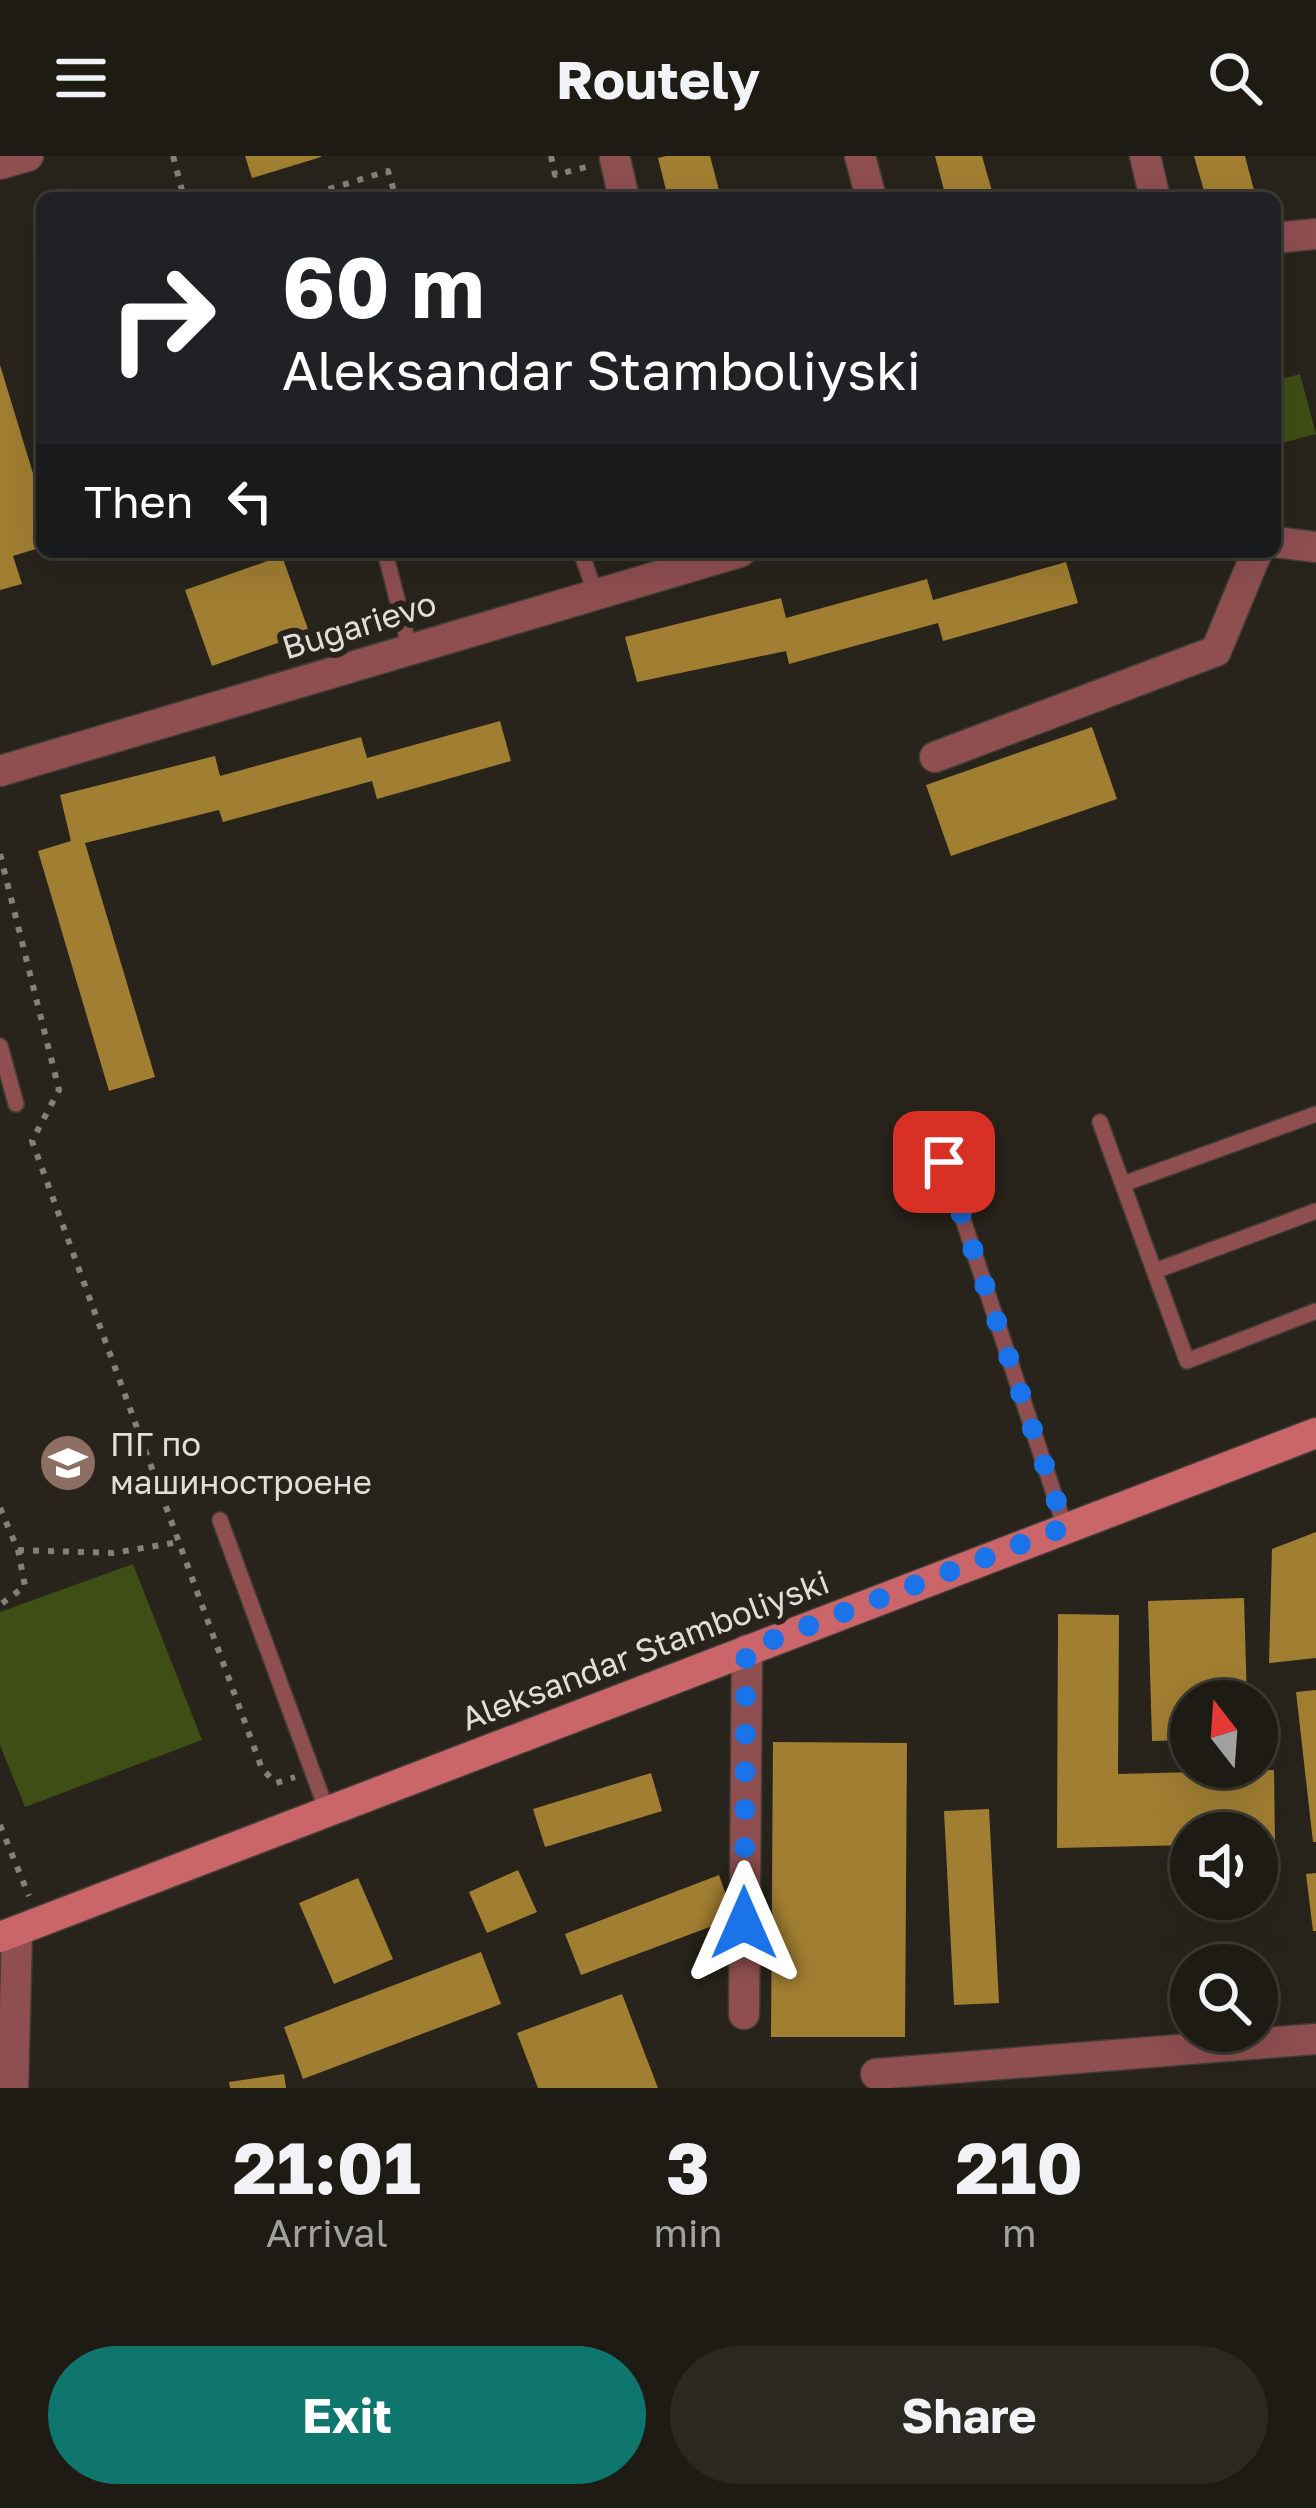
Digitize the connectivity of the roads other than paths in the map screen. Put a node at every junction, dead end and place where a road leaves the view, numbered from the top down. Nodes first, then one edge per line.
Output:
1 (28, 156) edge
2 (860, 156) edge
3 (1145, 156) edge
4 (615, 159) dead end
5 (0, 164) edge
6 (623, 192) edge
7 (870, 192) edge
8 (1154, 192) edge
9 (1316, 234) edge
10 (1281, 237) edge
11 (1281, 543) edge
12 (1316, 547) edge
13 (387, 558) edge
14 (583, 558) edge
15 (703, 558) edge
16 (1255, 558) edge
17 (595, 592) junction
18 (409, 646) junction
19 (935, 757) dead end
20 (0, 771) edge
21 (0, 1046) edge
22 (16, 1103) dead end
23 (1316, 1114) edge
24 (1100, 1122) dead end
25 (944, 1162) dead end
26 (1123, 1184) junction
27 (1316, 1211) edge
28 (1154, 1270) junction
29 (1316, 1311) edge
30 (1316, 1433) edge
31 (220, 1520) dead end
32 (1065, 1527) junction
33 (746, 1650) junction
34 (327, 1811) junction
35 (19, 1930) edge
36 (744, 2014) dead end
37 (1316, 2039) edge
38 (876, 2074) dead end
39 (13, 2088) edge

1 - 5 street
2 - 7 street
3 - 8 street
4 - 6 street
9 - 10 street
11 - 12 street
13 - 18 lane
14 - 17 lane
15 - 17 street, Bugarievo
16 - 19 street
17 - 18 street, Bugarievo
18 - 20 street, Bugarievo
21 - 22 lane
23 - 26 lane
24 - 26 lane
25 - 32 lane
26 - 28 lane
27 - 28 lane
28 - 29 lane
30 - 32 street, Aleksandar Stamboliyski
31 - 34 lane
32 - 33 street, Aleksandar Stamboliyski
33 - 34 street, Aleksandar Stamboliyski
33 - 36 street
34 - 35 street, Aleksandar Stamboliyski
35 - 39 street
37 - 38 street

